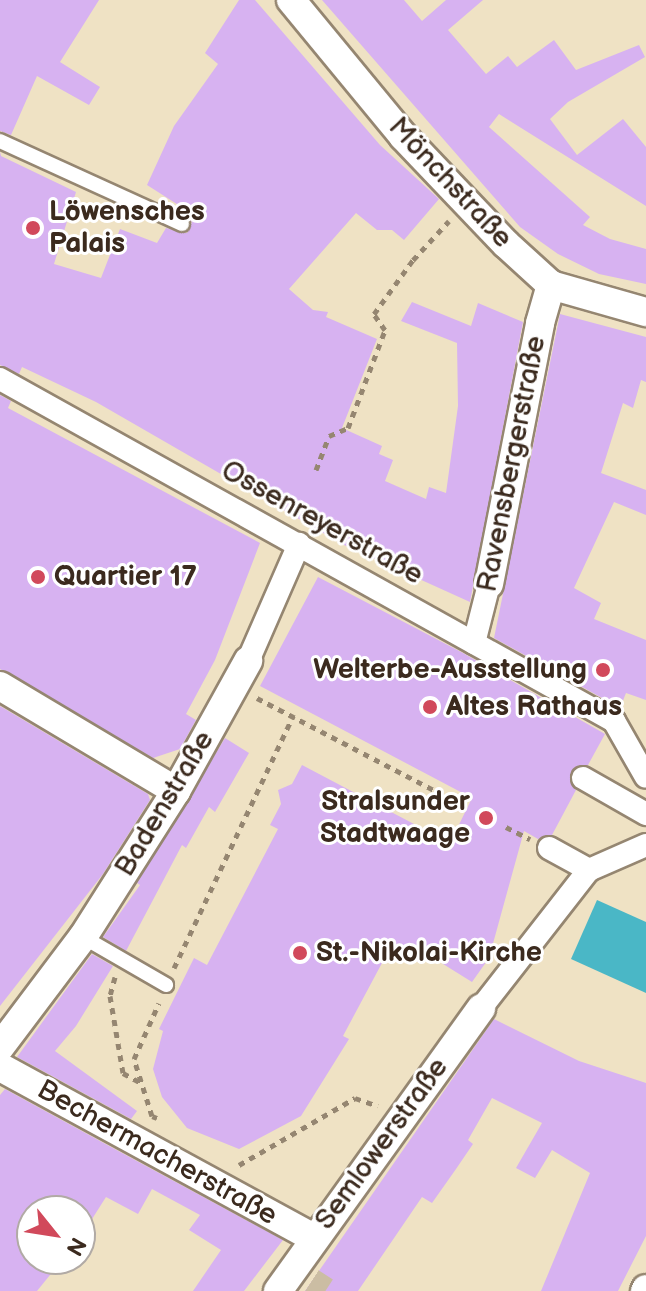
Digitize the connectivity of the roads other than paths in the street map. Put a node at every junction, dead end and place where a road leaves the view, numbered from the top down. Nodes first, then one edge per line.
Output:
1 (291, 0) edge
2 (0, 141) edge
3 (182, 224) dead end
4 (551, 285) junction
5 (646, 312) edge
6 (0, 379) edge
7 (299, 544) junction
8 (489, 584) joint
9 (474, 643) junction
10 (248, 661) joint
11 (0, 686) edge
12 (646, 777) edge
13 (583, 778) dead end
14 (176, 791) junction
15 (646, 814) edge
16 (646, 845) edge
17 (549, 848) dead end
18 (589, 870) junction
19 (83, 937) junction
20 (166, 985) road end
21 (484, 1003) joint
22 (3, 1037) edge
23 (0, 1067) edge
24 (314, 1238) junction
25 (294, 1281) edge

1 - 4 street, Mönchstraße
2 - 3 lane
4 - 5 street, Mönchstraße
4 - 8 street, Ravensbergerstraße
6 - 7 street, Ossenreyerstraße
7 - 9 street, Ossenreyerstraße
7 - 10 street, Badenstraße
8 - 9 street, Ravensbergerstraße
9 - 12 street, Ossenreyerstraße
10 - 14 street, Badenstraße
11 - 14 street
13 - 15 street
14 - 19 street, Badenstraße
16 - 18 street
17 - 18 street
18 - 21 street
19 - 20 lane
19 - 22 street, Badenstraße
21 - 24 street, Semlowerstraße
23 - 24 street, Bechermacherstraße
24 - 25 street, Semlowerstraße

